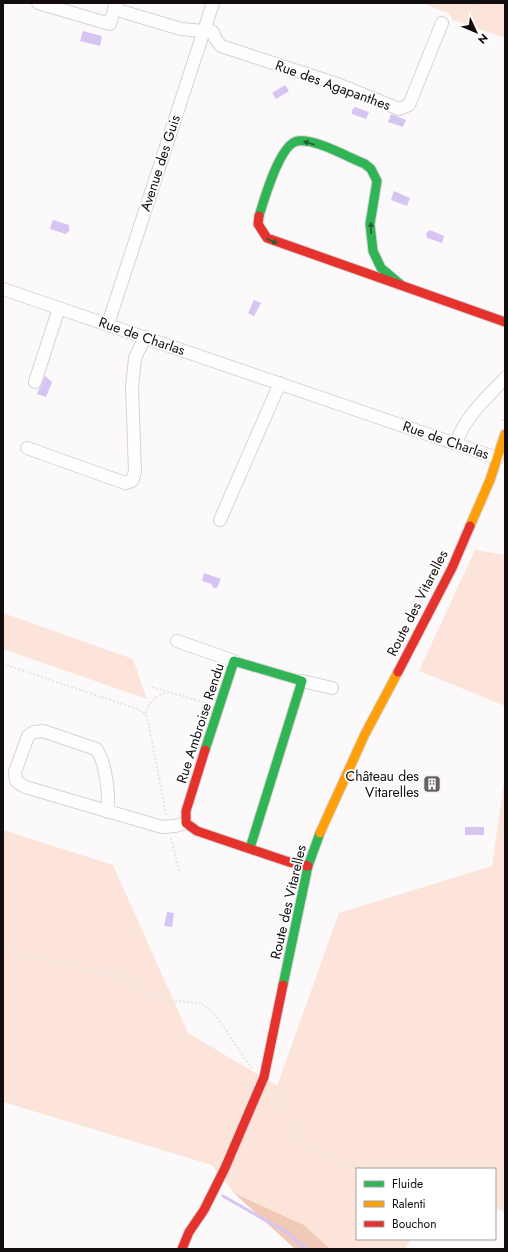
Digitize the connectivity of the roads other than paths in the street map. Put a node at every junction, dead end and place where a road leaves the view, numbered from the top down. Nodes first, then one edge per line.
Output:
1 (38, 3) edge
2 (213, 3) edge
3 (115, 6) edge
4 (442, 23) road end
5 (204, 30) junction
6 (374, 255) junction
7 (349, 267) junction
8 (400, 284) junction
9 (3, 289) edge
10 (59, 308) junction
11 (505, 322) edge
12 (108, 324) junction
13 (145, 337) junction
14 (505, 378) edge
15 (35, 382) dead end
16 (280, 383) junction
17 (505, 434) edge
18 (456, 444) junction
19 (28, 448) dead end
20 (499, 465) edge
21 (220, 520) dead end
22 (177, 641) dead end
23 (234, 661) junction
24 (302, 681) junction
25 (332, 688) dead end
26 (108, 812) junction
27 (186, 823) junction
28 (250, 848) junction
29 (308, 866) junction
30 (204, 1210) junction
31 (182, 1249) edge
32 (192, 1249) edge

1 - 3 street
2 - 5 street, Avenue des Guis
3 - 5 street
4 - 5 street, Rue des Agapanthes
5 - 12 street, Avenue des Guis
6 - 7 street
6 -> 7 street
6 - 8 street
7 - 8 street
8 - 11 street
9 - 10 street, Rue de Charlas
10 - 12 street, Rue de Charlas
10 - 15 street
12 - 13 street, Rue de Charlas
13 - 16 street, Rue de Charlas
13 - 19 street
14 - 18 street
16 - 18 street, Rue de Charlas
16 - 21 street
17 - 20 street, Route des Vitarelles
18 - 20 street, Rue de Charlas
20 - 29 street, Route des Vitarelles
22 - 23 street
23 - 24 street, Rue Ambroise Rendu
23 - 27 street, Rue Ambroise Rendu
24 - 25 street
24 - 28 street
26 - 26 street
26 - 27 street
27 - 28 street
28 - 29 street
29 - 30 street, Route des Vitarelles
30 - 31 street
30 - 32 street

